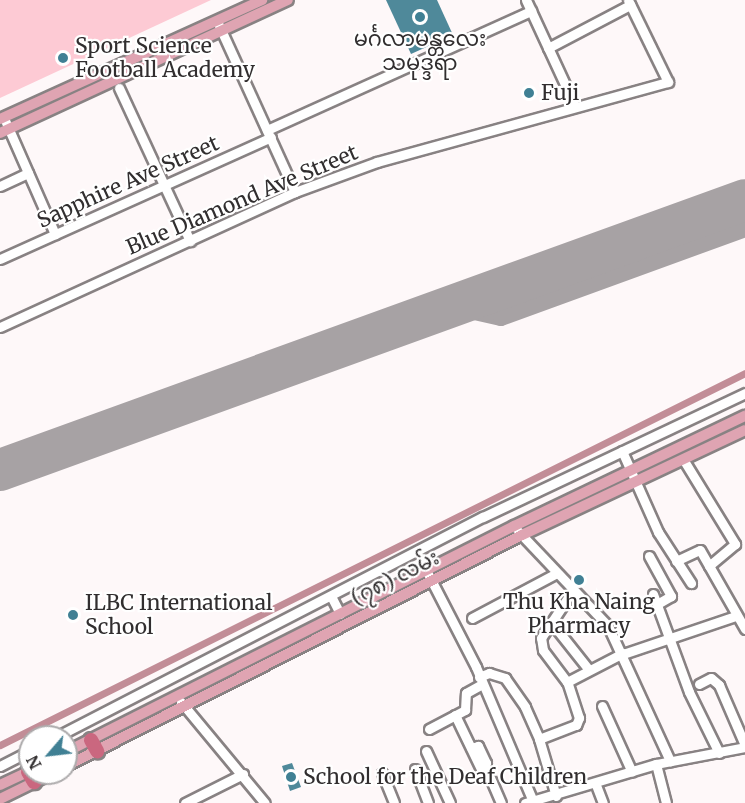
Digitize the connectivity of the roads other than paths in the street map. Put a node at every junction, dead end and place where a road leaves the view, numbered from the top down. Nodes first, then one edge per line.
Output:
1 (262, 0) edge
2 (288, 0) edge
3 (526, 0) edge
4 (629, 3) edge
5 (531, 11) junction
6 (219, 26) junction
7 (548, 48) junction
8 (119, 88) dead end
9 (575, 106) junction
10 (2, 118) edge
11 (4, 131) edge
12 (269, 134) junction
13 (28, 173) junction
14 (163, 185) junction
15 (0, 186) edge
16 (295, 192) junction
17 (55, 234) junction
18 (190, 241) junction
19 (0, 259) edge
20 (0, 327) edge
21 (745, 393) edge
22 (745, 416) edge
23 (745, 430) edge
24 (622, 451) junction
25 (683, 459) junction
26 (631, 471) junction
27 (636, 482) junction
28 (514, 526) junction
29 (522, 535) junction
30 (649, 556) dead end
31 (676, 561) junction
32 (709, 566) junction
33 (426, 570) junction
34 (557, 573) junction
35 (432, 581) junction
36 (691, 583) dead end
37 (573, 590) junction
38 (653, 594) dead end
39 (331, 596) junction
40 (657, 604) junction
41 (340, 614) junction
42 (735, 616) junction
43 (472, 618) dead end
44 (551, 622) junction
45 (745, 629) edge
46 (671, 640) junction
47 (623, 654) junction
48 (589, 670) junction
49 (481, 680) junction
50 (567, 682) junction
51 (699, 684) dead end
52 (177, 698) junction
53 (602, 706) dead end
54 (187, 707) junction
55 (455, 715) junction
56 (78, 726) edge
57 (429, 729) dead end
58 (539, 740) junction
59 (94, 745) junction
60 (745, 746) edge
61 (78, 749) edge
62 (426, 751) dead end
63 (719, 753) junction
64 (18, 757) edge
65 (78, 757) edge
66 (670, 761) junction
67 (656, 764) junction
68 (0, 766) edge
69 (414, 769) dead end
70 (632, 772) junction
71 (382, 773) dead end
72 (243, 774) junction
73 (18, 780) edge
74 (18, 785) edge
75 (596, 785) junction
76 (0, 786) edge
77 (564, 797) edge
78 (0, 799) edge
79 (528, 802) edge
80 (185, 803) edge
81 (265, 803) edge
82 (394, 803) edge
83 (428, 803) edge
84 (450, 803) edge
85 (501, 803) edge
86 (603, 803) edge
87 (666, 803) edge

1 - 6 main road
2 - 6 main road
3 - 5 street
4 - 7 street
4 - 9 street, Blue Diamond Ave Street
5 - 7 street
5 - 12 street, Sapphire Ave Street
6 - 10 main road
6 - 11 main road
6 - 12 street
7 - 9 street
8 - 14 street
9 - 16 street, Blue Diamond Ave Street
10 - 11 street
11 - 13 street
12 - 14 street, Sapphire Ave Street
12 - 16 street
13 - 15 street
13 - 17 street
14 - 17 street, Sapphire Ave Street
14 - 18 street
16 - 18 street, Blue Diamond Ave Street
17 - 19 street, Sapphire Ave Street
18 - 20 street, Blue Diamond Ave Street
21 - 24 street
22 - 26 main road, (၇၈) လမ်း
23 - 25 main road, (၇၈) လမ်း
24 - 26 street
24 - 39 street
25 - 27 main road, (၇၈) လမ်း
25 - 32 street
26 - 27 street
26 - 28 main road, (၇၈) လမ်း
27 - 29 main road, (၇၈) လမ်း
27 - 31 street
28 - 29 street
28 - 33 main road, (၇၈) လမ်း
29 - 34 street
29 - 35 main road, (၇၈) လမ်း
30 - 40 street
31 - 32 street
31 - 36 street
32 - 42 street
33 - 35 street
33 - 41 main road, (၇၈) လမ်း
34 - 37 street
34 - 43 street
35 - 49 street
35 - 54 main road, (၇၈) လမ်း
37 - 44 street
37 - 47 street
38 - 40 street
39 - 41 street
39 - 56 street
40 - 46 street
41 - 52 main road, (၇၈) လမ်း
42 - 45 street
42 - 46 street
44 - 48 street
44 - 50 street
46 - 47 street
46 - 63 street
47 - 48 street
47 - 66 street
48 - 50 street
49 - 55 street
49 - 58 street
49 - 79 street
50 - 58 street
51 - 60 street
52 - 54 street
52 - 59 main road, (၇၈) လမ်း
53 - 70 street
54 - 59 main road, (၇၈) လမ်း
54 - 72 street
55 - 57 street
55 - 85 street
58 - 77 street
59 - 61 main road, (၇၈) လမ်း
59 - 65 main road, (၇၈) လမ်း
60 - 63 street
62 - 84 street
63 - 66 street
64 - 68 street
66 - 67 street
67 - 70 street
67 - 87 street
69 - 83 street
70 - 75 street
71 - 82 street
72 - 80 street
72 - 81 street
73 - 76 main road
74 - 78 main road
75 - 77 street
75 - 86 street
77 - 79 street

